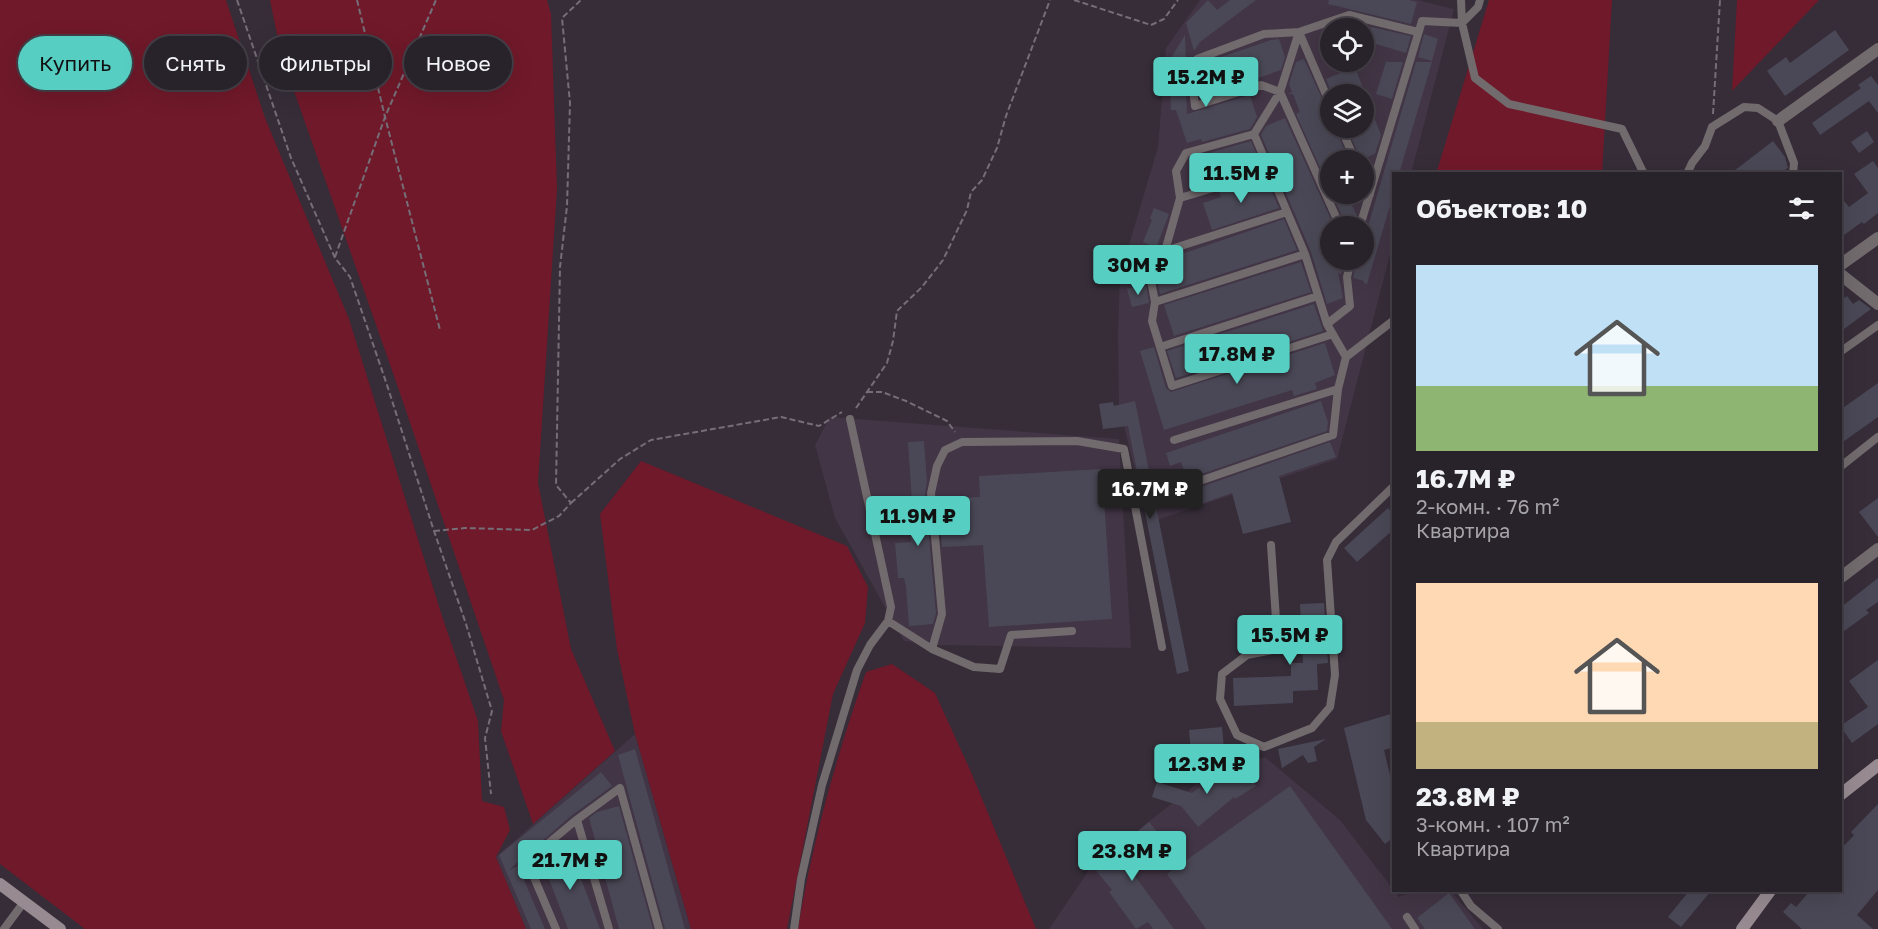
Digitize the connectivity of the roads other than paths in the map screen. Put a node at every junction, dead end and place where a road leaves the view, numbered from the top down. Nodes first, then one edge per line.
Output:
1 (1461, 0) edge
2 (1480, 0) edge
3 (1462, 23) junction
4 (1299, 32) junction
5 (1418, 32) junction
6 (1878, 49) edge
7 (1321, 84) edge
8 (1280, 92) junction
9 (1778, 121) junction
10 (1254, 134) junction
11 (1269, 171) junction
12 (1643, 172) edge
13 (1688, 172) edge
14 (1793, 172) edge
15 (1374, 180) edge
16 (1180, 198) junction
17 (1287, 212) junction
18 (1336, 216) edge
19 (1878, 238) edge
20 (1165, 251) junction
21 (1305, 254) junction
22 (1842, 264) edge
23 (1349, 270) edge
24 (1842, 276) edge
25 (1318, 296) junction
26 (1155, 302) junction
27 (1878, 304) edge
28 (1392, 322) edge
29 (1327, 324) junction
30 (1878, 325) edge
31 (1333, 334) junction
32 (1160, 347) junction
33 (1842, 351) edge
34 (1346, 357) junction
35 (1338, 389) junction
36 (850, 419) road end
37 (1878, 437) edge
38 (1174, 440) dead end
39 (1842, 465) edge
40 (1188, 485) dead end
41 (1392, 488) edge
42 (1270, 545) dead end
43 (1878, 549) edge
44 (1842, 576) edge
45 (888, 621) junction
46 (1072, 630) dead end
47 (1162, 647) dead end
48 (932, 649) junction
49 (1878, 765) edge
50 (1842, 793) edge
51 (577, 820) junction
52 (0, 884) edge
53 (1462, 892) edge
54 (1769, 892) edge
55 (24, 903) junction
56 (1407, 917) dead end
57 (4, 929) edge
58 (60, 929) edge
59 (556, 929) edge
60 (609, 929) edge
61 (659, 929) edge
62 (794, 929) edge
63 (1414, 929) edge
64 (1498, 929) edge
65 (1742, 929) edge

1 - 3 lane
2 - 3 lane
3 - 5 lane
3 - 12 lane
4 - 5 lane
4 - 7 lane
4 - 8 lane
4 - 8 lane
5 - 15 lane
6 - 9 street
8 - 10 lane
8 - 18 lane
9 - 13 lane
9 - 14 lane
10 - 11 lane
10 - 16 lane
11 - 16 lane
11 - 17 lane
16 - 20 lane
17 - 20 lane
17 - 21 lane
19 - 22 street
20 - 26 lane
21 - 25 lane
21 - 26 lane
23 - 29 lane
24 - 27 street
25 - 29 lane
25 - 32 lane
26 - 32 lane
28 - 34 lane
29 - 31 lane
30 - 33 lane
31 - 32 lane
31 - 34 lane
34 - 35 lane
35 - 38 lane
35 - 40 lane
36 - 45 lane
37 - 39 lane
41 - 42 lane
43 - 44 street
45 - 48 lane
45 - 62 lane
46 - 48 lane
47 - 48 lane
49 - 50 main road
51 - 59 lane
51 - 60 lane
51 - 61 lane
52 - 55 main road
53 - 64 lane
54 - 65 main road
55 - 57 lane
55 - 58 main road
56 - 63 lane

